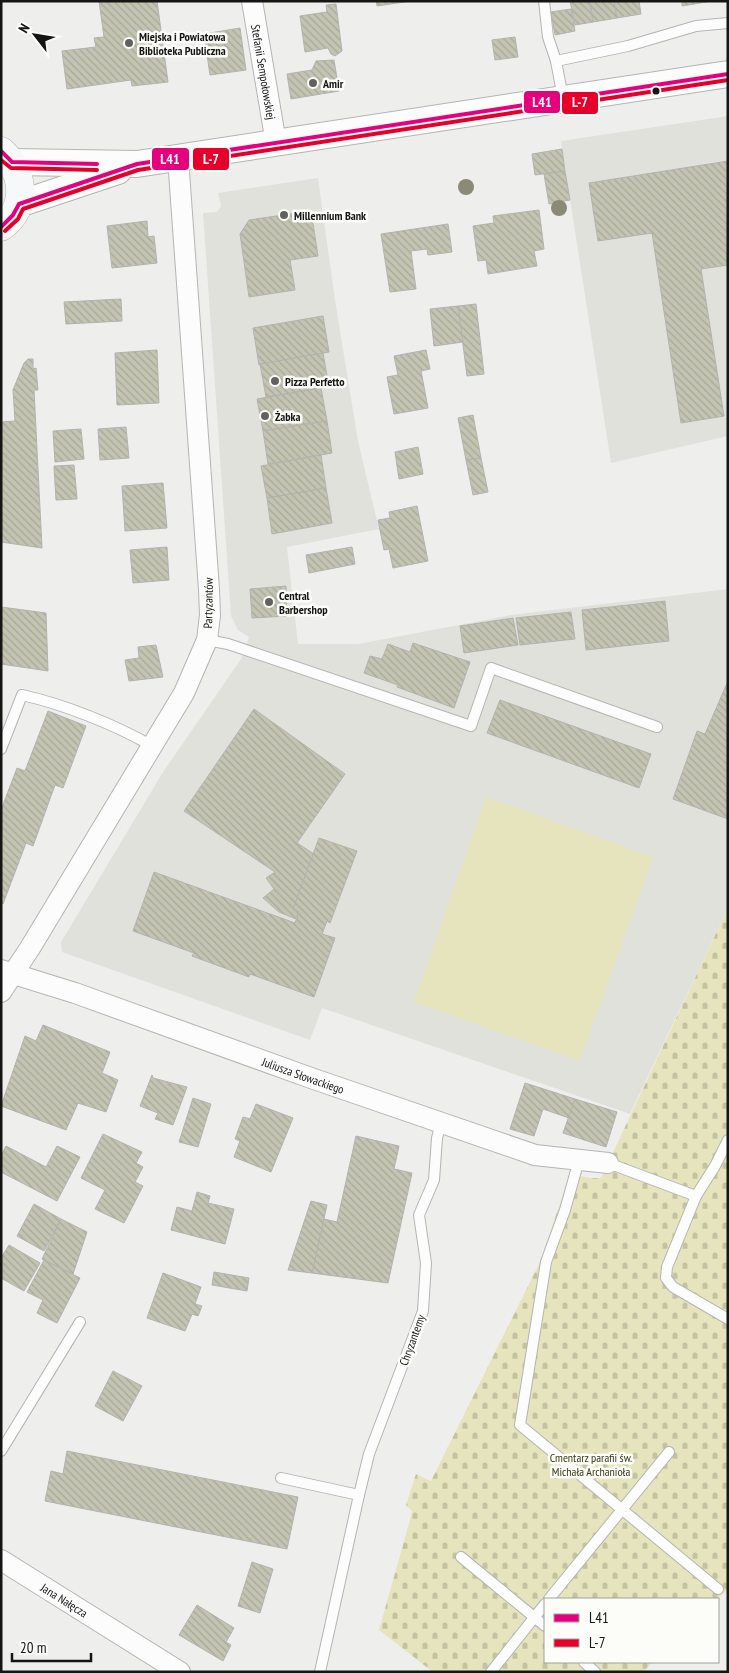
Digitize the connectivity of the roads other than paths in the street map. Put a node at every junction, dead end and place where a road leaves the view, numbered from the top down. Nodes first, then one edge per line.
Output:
1 (252, 1) edge
2 (544, 1) edge
3 (728, 23) edge
4 (556, 61) junction
5 (728, 74) edge
6 (563, 100) junction
7 (276, 143) junction
8 (7, 156) edge
9 (178, 158) junction
10 (137, 164) junction
11 (19, 204) junction
12 (1, 227) edge
13 (207, 640) junction
14 (657, 727) dead end
15 (152, 746) junction
16 (1, 749) edge
17 (7, 972) edge
18 (1, 992) edge
19 (441, 1123) junction
20 (728, 1140) edge
21 (579, 1160) junction
22 (608, 1163) joint
23 (696, 1196) junction
24 (728, 1319) edge
25 (80, 1322) dead end
26 (1, 1451) edge
27 (669, 1452) dead end
28 (280, 1478) dead end
29 (359, 1495) junction
30 (620, 1510) junction
31 (461, 1557) dead end
32 (1, 1560) edge
33 (718, 1589) dead end
34 (550, 1598) edge
35 (544, 1605) edge
36 (535, 1616) junction
37 (544, 1625) edge
38 (585, 1663) edge
39 (180, 1672) edge
40 (320, 1672) edge
41 (491, 1672) edge
42 (595, 1672) edge

1 - 7 street, Stefanii Sempołowskiej
2 - 4 lane
3 - 4 lane
4 - 6 lane
5 - 6 street
6 - 7 street
7 - 9 street
8 - 10 street
8 - 11 main road
9 - 10 street
9 - 13 street, Partyzantów
10 - 11 street
11 - 12 main road
13 - 14 lane
13 - 15 street, Partyzantów
15 - 16 lane
15 - 17 street, Partyzantów
17 - 18 street, Partyzantów
17 - 19 street, Juliusza Słowackiego
19 - 21 street, Juliusza Słowackiego
19 - 29 lane, Chryzantemy
20 - 23 lane
21 - 22 street, Juliusza Słowackiego
21 - 30 lane
22 - 23 lane
23 - 24 lane
25 - 26 lane
27 - 30 lane
28 - 29 lane
29 - 40 lane, Chryzantemy
30 - 33 lane
30 - 34 lane
31 - 36 lane
32 - 39 street, Jana Nałęcza
35 - 36 lane
36 - 37 lane
36 - 41 lane
38 - 42 lane

